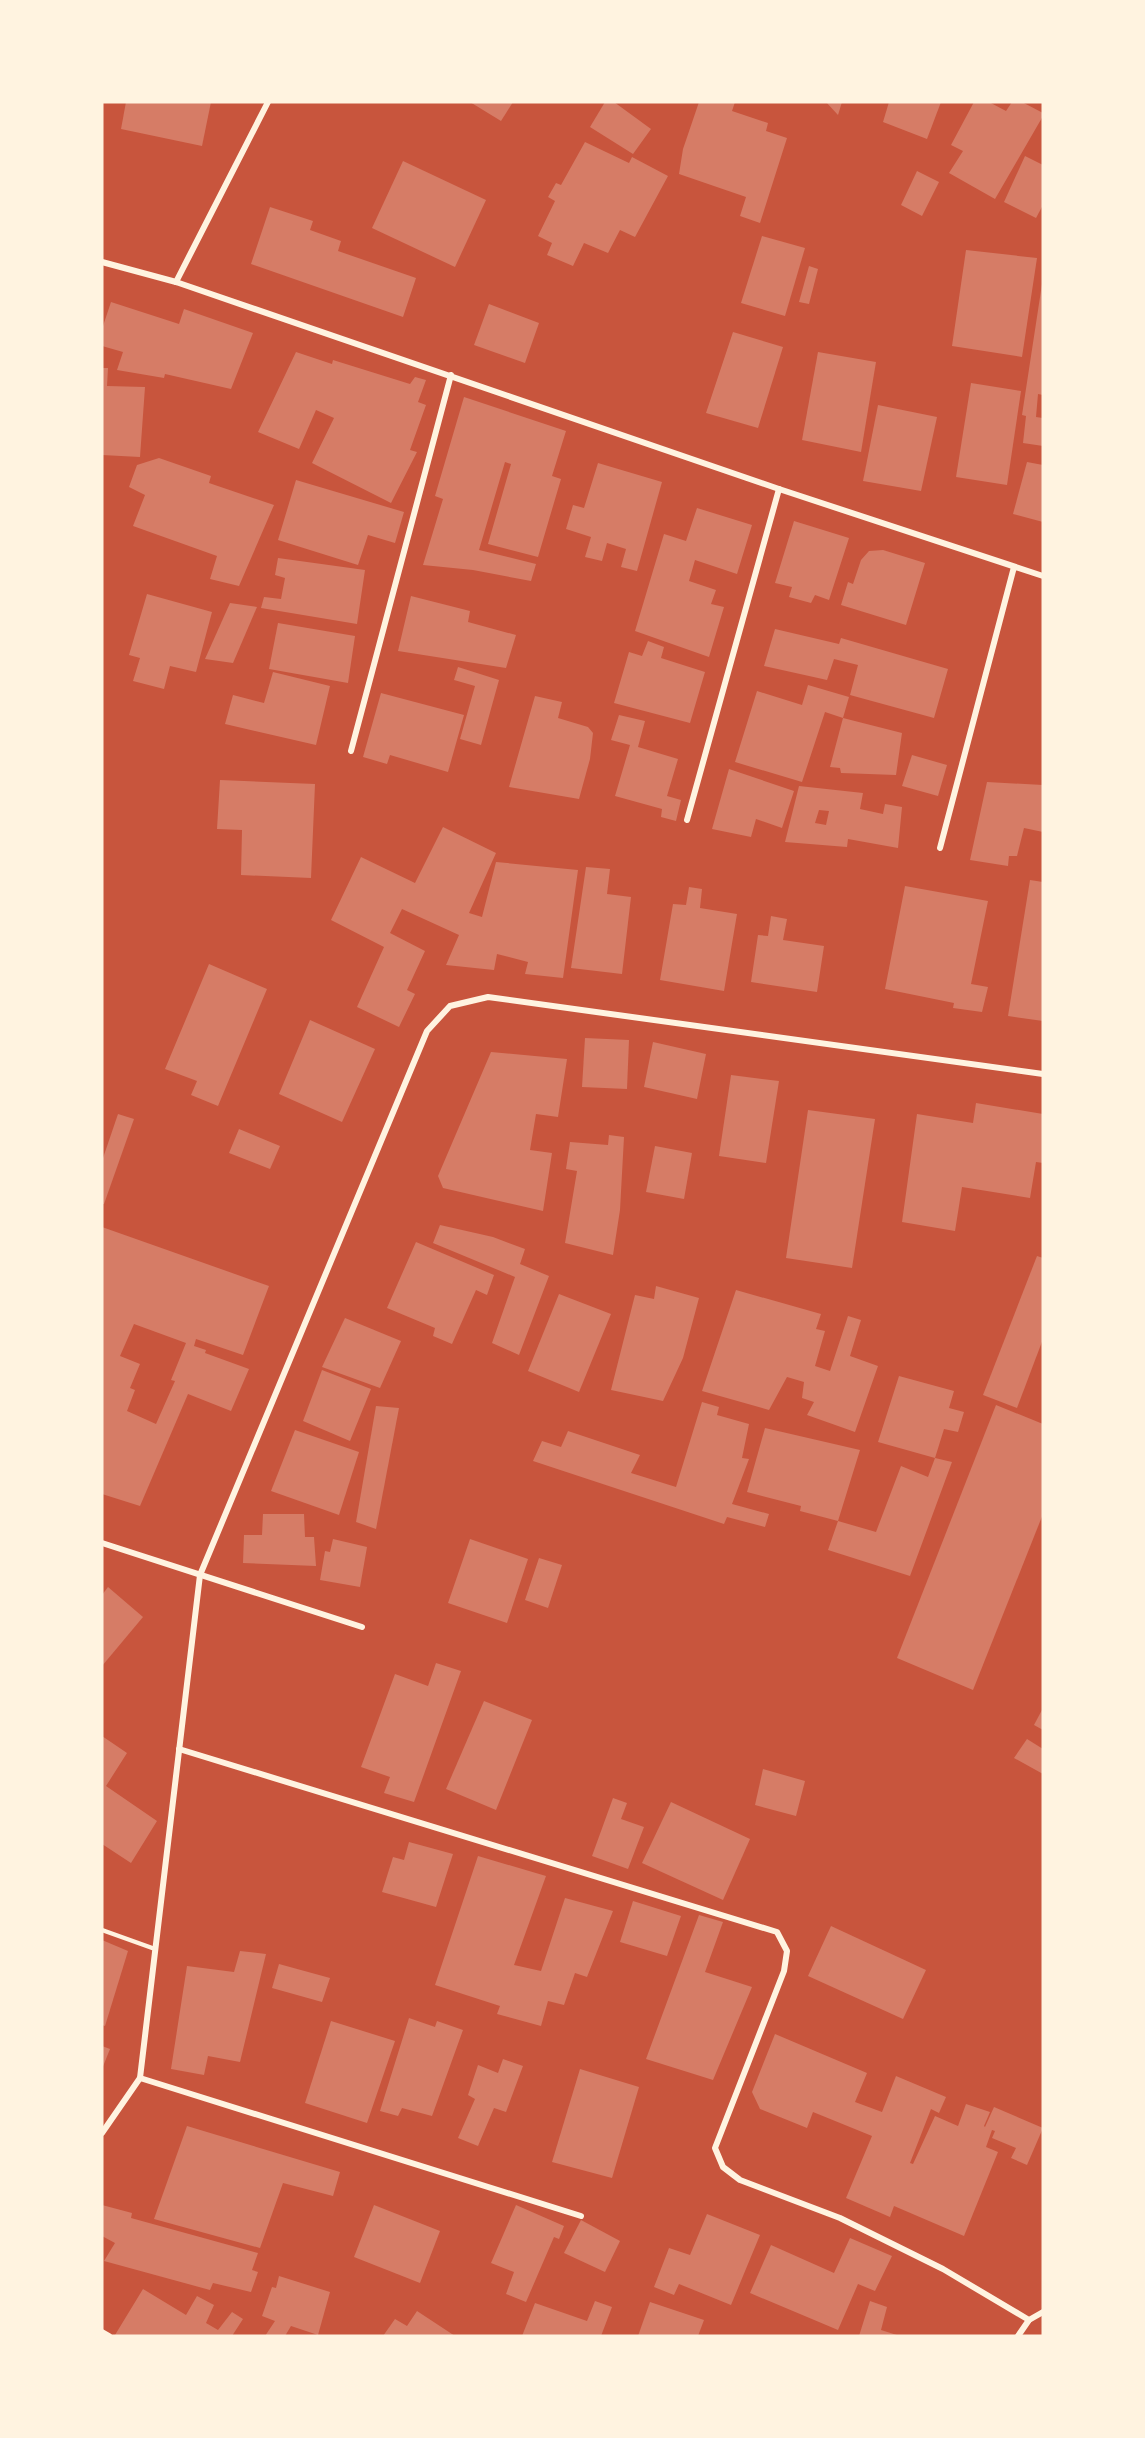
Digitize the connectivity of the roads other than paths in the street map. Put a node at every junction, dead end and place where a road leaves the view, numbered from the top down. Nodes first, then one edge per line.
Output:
1 (268, 102) edge
2 (102, 262) edge
3 (176, 282) junction
4 (451, 375) junction
5 (779, 489) junction
6 (1014, 567) junction
7 (1043, 576) edge
8 (351, 751) dead end
9 (687, 820) dead end
10 (940, 848) dead end
11 (1043, 1074) edge
12 (102, 1543) edge
13 (200, 1575) junction
14 (362, 1627) dead end
15 (179, 1749) junction
16 (102, 1930) edge
17 (155, 1949) junction
18 (140, 2078) junction
19 (102, 2133) edge
20 (581, 2216) dead end
21 (1043, 2312) edge
22 (1029, 2320) junction
23 (102, 2332) edge
24 (109, 2336) edge
25 (1018, 2336) edge

1 - 3 street
2 - 3 street
3 - 4 street
4 - 5 street
4 - 8 street
5 - 6 street
5 - 9 street
6 - 7 street
6 - 10 street
11 - 13 street
12 - 13 street
13 - 14 street
13 - 15 street
15 - 17 street
15 - 22 street
16 - 17 lane
17 - 18 street
18 - 19 street
18 - 20 street
21 - 22 street
22 - 25 street
23 - 24 street

